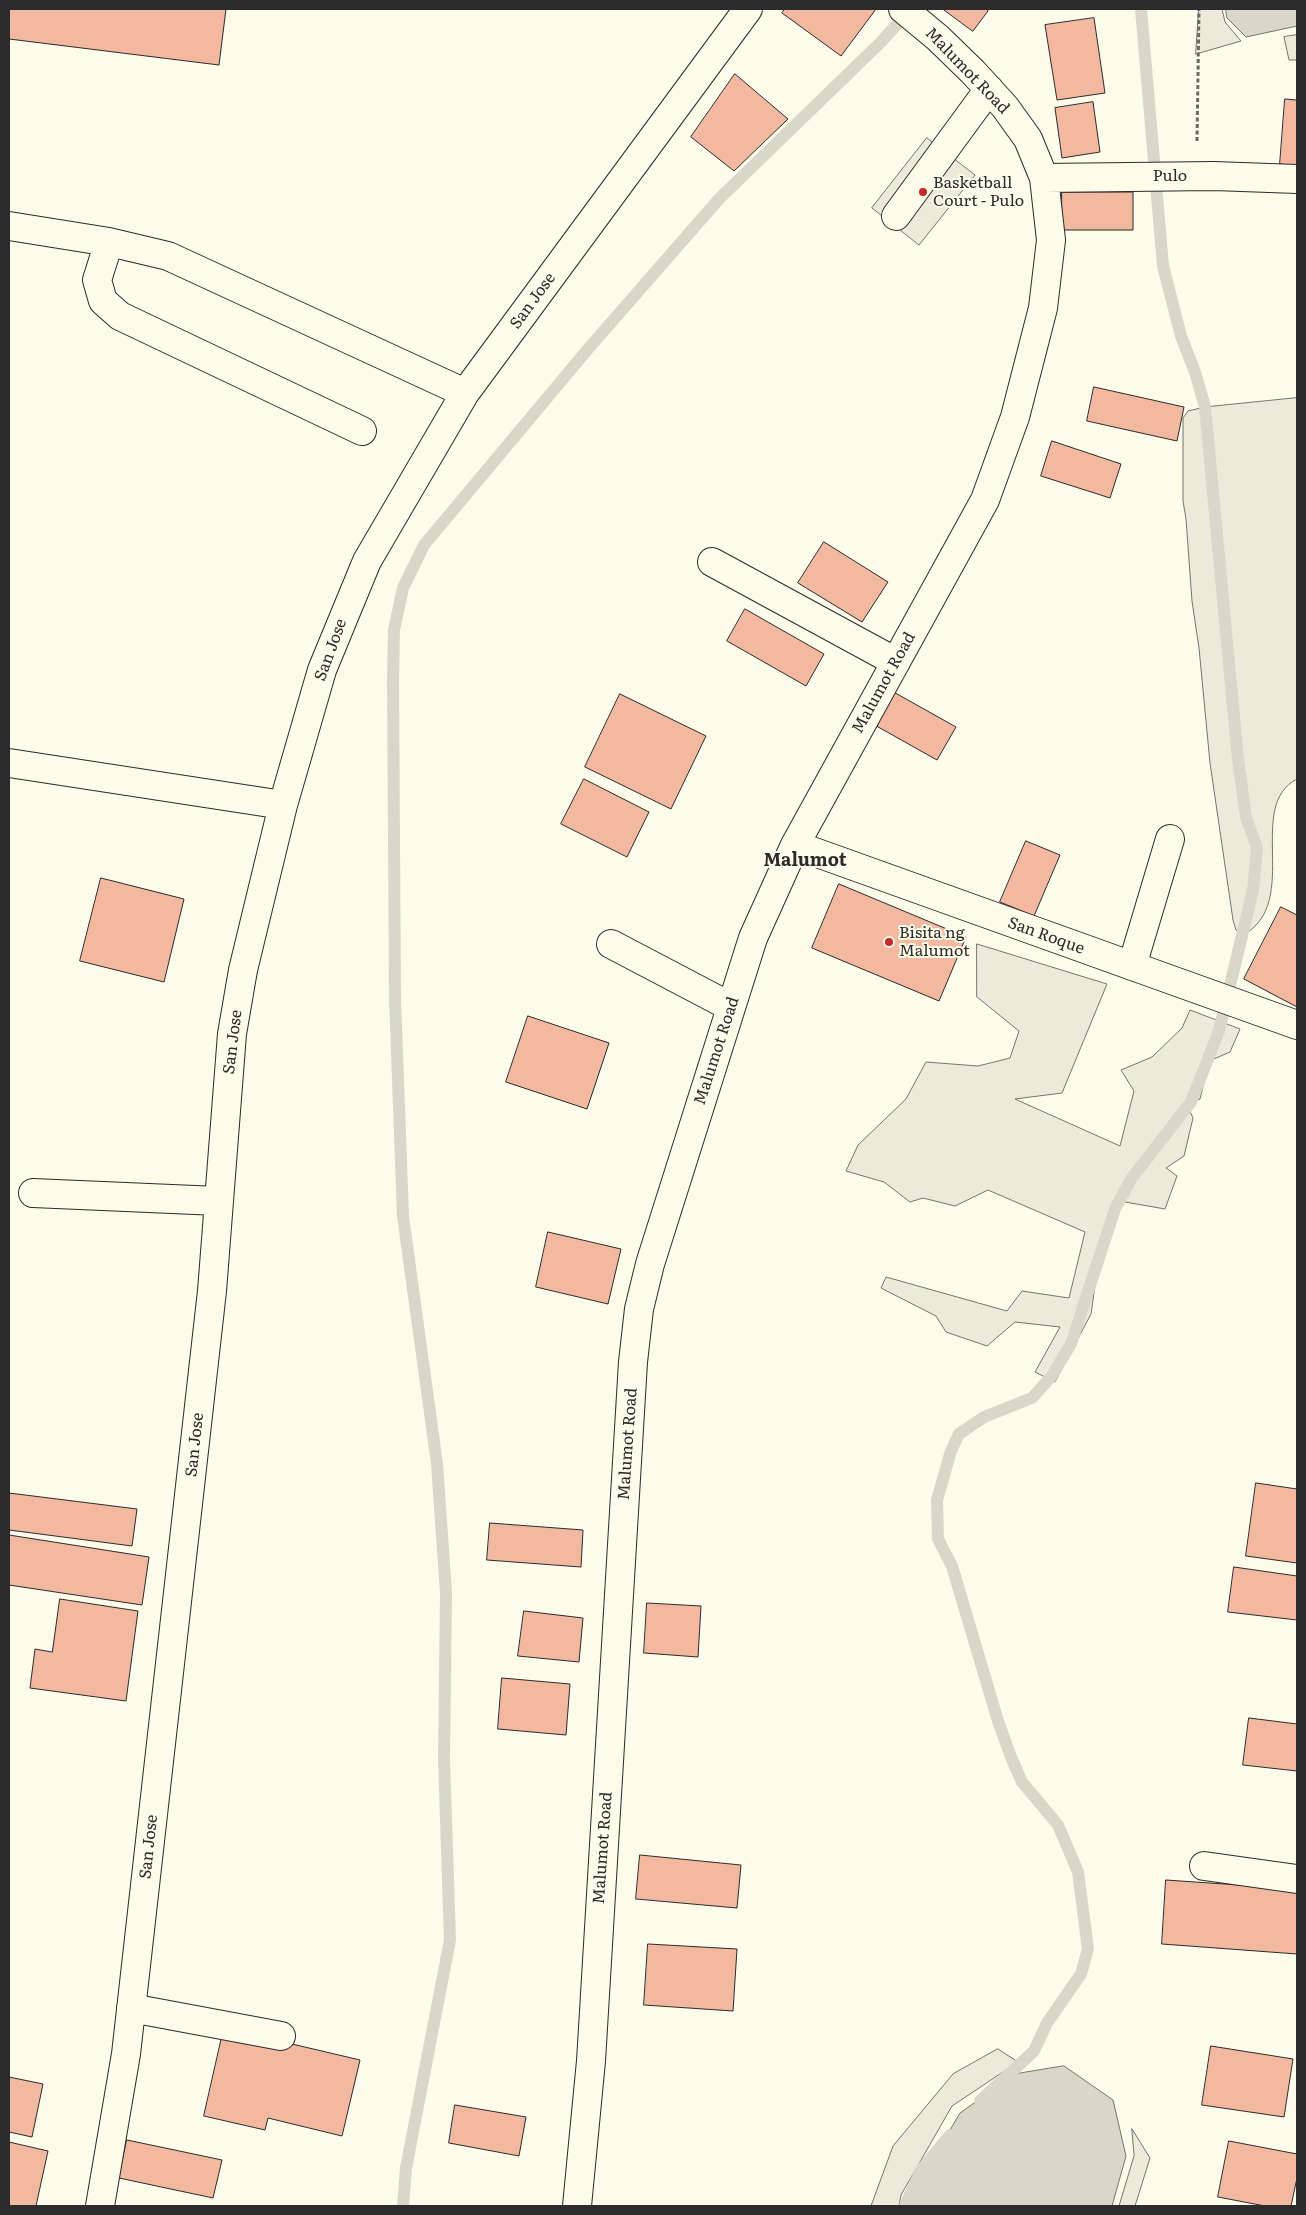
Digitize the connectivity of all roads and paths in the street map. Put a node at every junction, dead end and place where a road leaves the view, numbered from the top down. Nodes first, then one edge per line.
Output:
1 (748, 9) edge
2 (903, 9) edge
3 (1199, 9) edge
4 (989, 89) junction
5 (1214, 176) junction
6 (1044, 178) junction
7 (1297, 179) edge
8 (896, 216) dead end
9 (9, 226) edge
10 (109, 242) junction
11 (465, 393) junction
12 (362, 431) dead end
13 (712, 562) dead end
14 (896, 662) junction
15 (9, 763) edge
16 (283, 805) junction
17 (1170, 839) dead end
18 (795, 845) junction
19 (611, 944) dead end
20 (1132, 966) junction
21 (731, 1007) junction
22 (1297, 1025) edge
23 (33, 1193) dead end
24 (218, 1201) junction
25 (1204, 1866) dead end
26 (1297, 1879) edge
27 (131, 2008) junction
28 (281, 2036) dead end
29 (100, 2206) edge
30 (577, 2206) edge

1 - 11 street, San Jose
2 - 4 street, Malumot Road
3 - 5 path
4 - 6 street, Malumot Road
4 - 8 street
5 - 6 street, Pulo
5 - 7 street, Pulo
6 - 14 street, Malumot Road
9 - 10 street
10 - 11 street
10 - 12 street
11 - 16 street, San Jose
13 - 14 street
14 - 18 street, Malumot Road
15 - 16 street
16 - 24 street, San Jose
17 - 20 street
18 - 20 street, San Roque
18 - 21 street, Malumot Road
19 - 21 street
20 - 22 street, San Roque
21 - 30 street, Malumot Road
23 - 24 street
24 - 27 street, San Jose
25 - 26 street
27 - 28 street
27 - 29 street, San Jose

